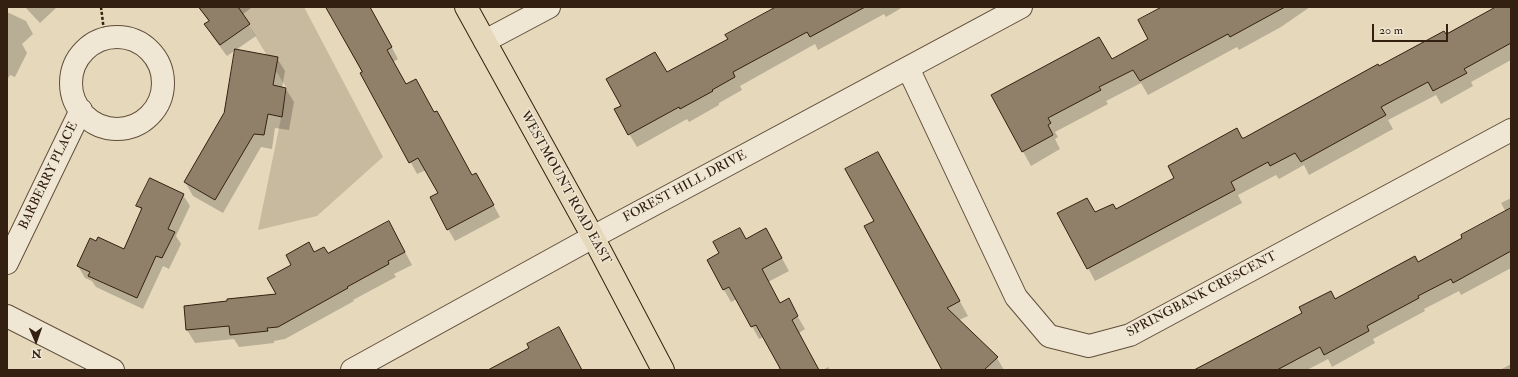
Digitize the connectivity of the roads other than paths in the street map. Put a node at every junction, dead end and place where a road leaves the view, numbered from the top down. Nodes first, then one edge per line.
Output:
1 (466, 7) edge
2 (549, 7) edge
3 (1021, 7) edge
4 (485, 41) junction
5 (908, 68) junction
6 (81, 110) junction
7 (1511, 130) edge
8 (592, 237) junction
9 (7, 263) edge
10 (7, 316) edge
11 (113, 370) edge
12 (352, 370) edge
13 (663, 370) edge

1 - 4 main road, WESTMOUNT ROAD EAST
2 - 4 street
3 - 5 street, FOREST HILL DRIVE
4 - 8 main road, WESTMOUNT ROAD EAST
5 - 7 street, SPRINGBANK CRESCENT
5 - 8 street, FOREST HILL DRIVE
6 - 6 street, BARBERRY PLACE
6 - 9 street, BARBERRY PLACE
8 - 12 street, FOREST HILL DRIVE
8 - 13 main road, WESTMOUNT ROAD EAST
10 - 11 street

